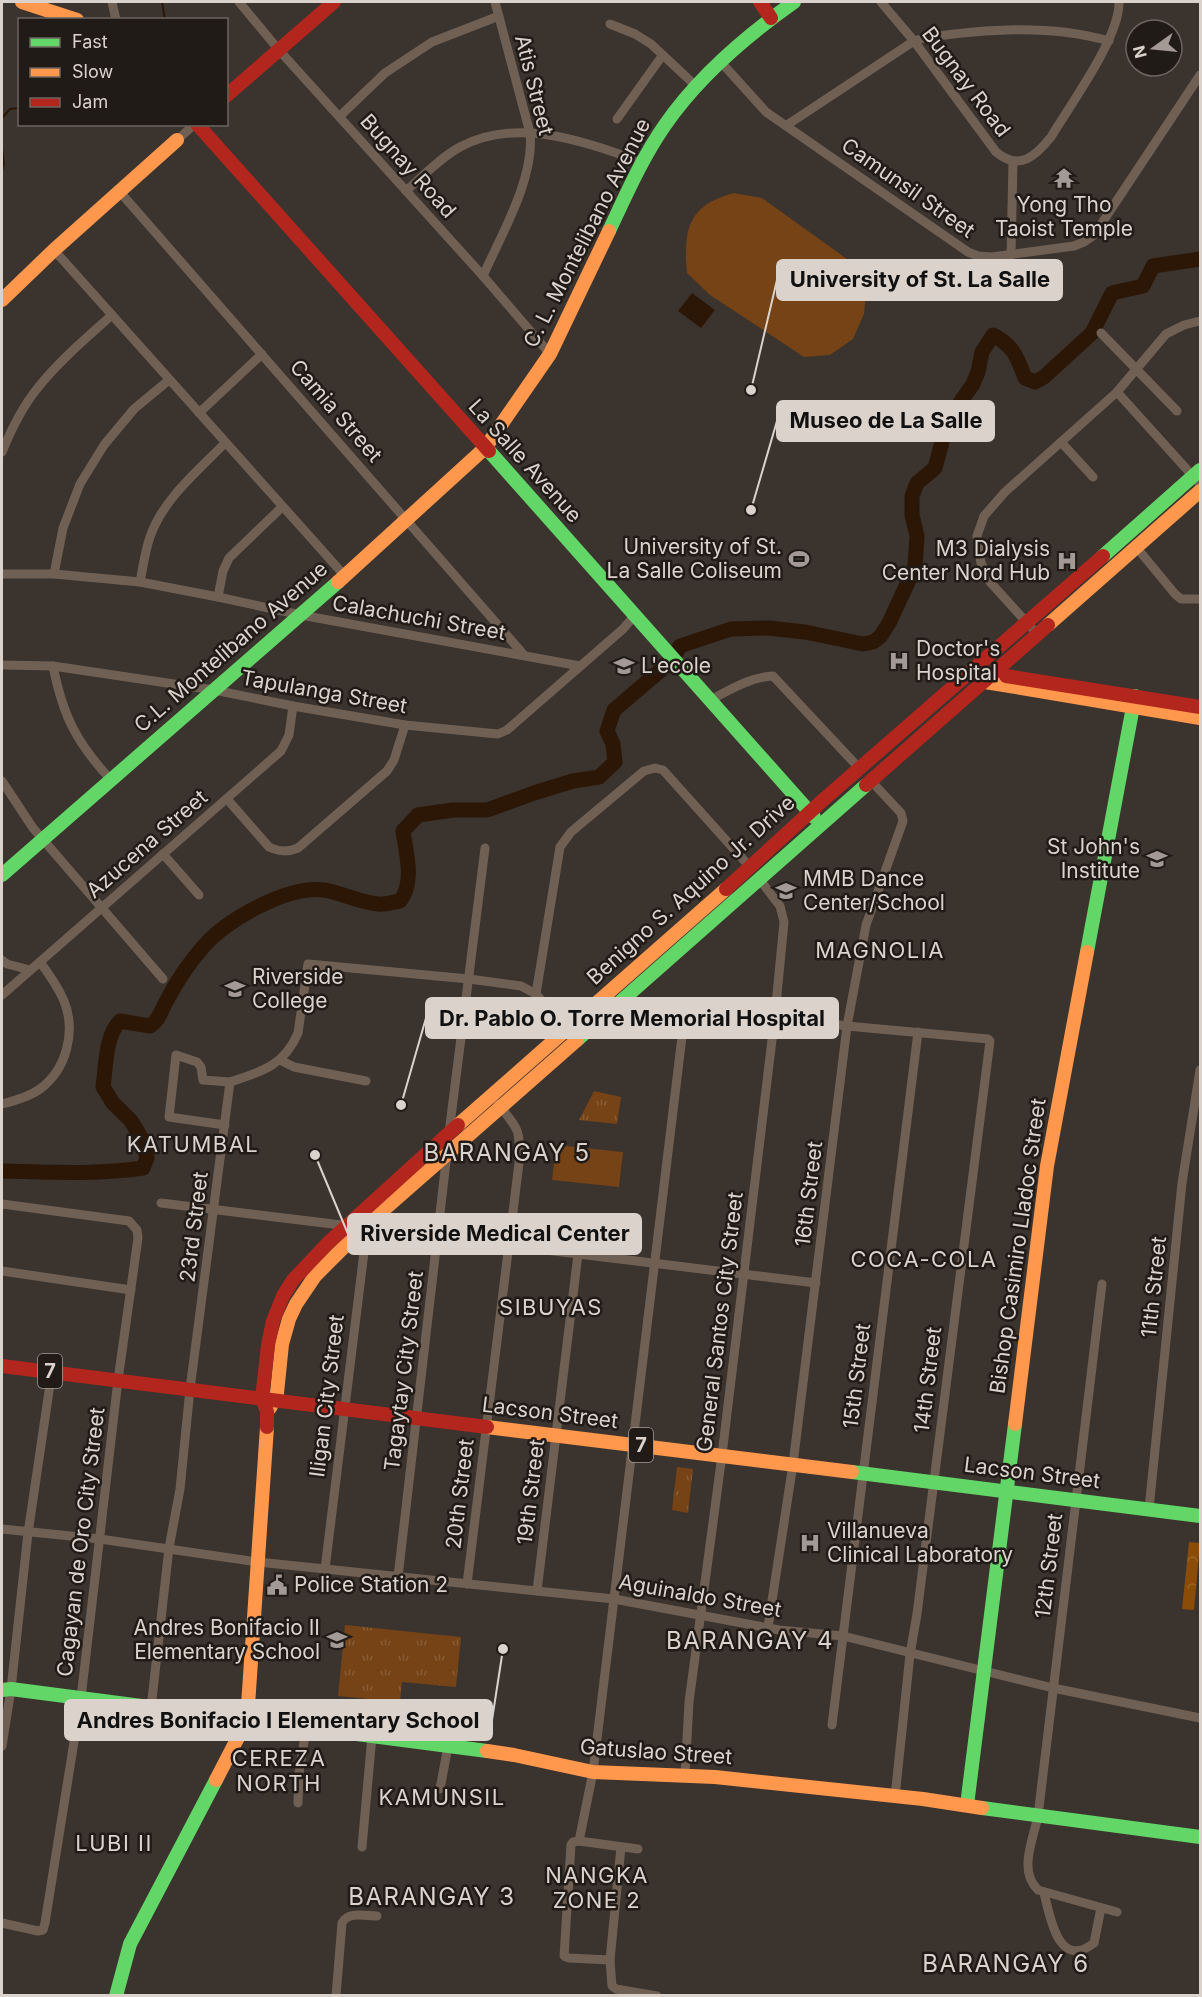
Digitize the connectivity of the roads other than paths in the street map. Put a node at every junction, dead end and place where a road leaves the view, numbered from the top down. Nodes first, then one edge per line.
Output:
1 (22, 2) edge
2 (112, 2) edge
3 (239, 2) edge
4 (334, 2) edge
5 (495, 2) edge
6 (760, 2) edge
7 (794, 2) edge
8 (881, 2) edge
9 (1119, 2) edge
10 (499, 16) junction
11 (71, 18) edge
12 (116, 18) edge
13 (771, 18) junction
14 (610, 24) dead end
15 (914, 41) junction
16 (1109, 41) junction
17 (278, 49) junction
18 (662, 56) junction
19 (720, 61) junction
20 (1200, 75) edge
21 (696, 86) junction
22 (228, 94) edge
23 (340, 116) junction
24 (617, 119) dead end
25 (787, 125) junction
26 (194, 126) edge
27 (198, 126) edge
28 (530, 133) junction
29 (177, 140) joint
30 (1013, 161) junction
31 (642, 162) junction
32 (406, 191) junction
33 (120, 192) junction
34 (54, 250) junction
35 (1011, 255) junction
36 (483, 276) junction
37 (2, 300) edge
38 (112, 315) junction
39 (1199, 324) edge
40 (1101, 333) dead end
41 (262, 354) junction
42 (550, 354) junction
43 (1137, 370) junction
44 (169, 380) junction
45 (1117, 392) junction
46 (1177, 411) dead end
47 (199, 413) junction
48 (1061, 442) junction
49 (225, 443) junction
50 (485, 448) junction
51 (2, 452) edge
52 (1093, 477) dead end
53 (1198, 477) edge
54 (1200, 491) edge
55 (282, 507) junction
56 (407, 520) junction
57 (1137, 548) junction
58 (2, 574) edge
59 (54, 574) junction
60 (344, 575) junction
61 (140, 582) junction
62 (1060, 592) junction
63 (218, 597) junction
64 (1200, 599) edge
65 (1072, 605) junction
66 (301, 615) junction
67 (635, 615) junction
68 (1026, 622) junction
69 (1038, 635) junction
70 (524, 655) junction
71 (2, 665) edge
72 (53, 666) junction
73 (580, 666) junction
74 (990, 678) junction
75 (214, 690) junction
76 (710, 700) junction
77 (1134, 701) junction
78 (293, 706) junction
79 (1200, 707) edge
80 (1200, 718) edge
81 (405, 725) junction
82 (860, 769) junction
83 (111, 780) junction
84 (2, 781) edge
85 (872, 782) junction
86 (226, 799) junction
87 (809, 812) junction
88 (819, 828) junction
89 (43, 840) junction
90 (485, 848) dead end
91 (163, 854) junction
92 (750, 867) junction
93 (2, 875) edge
94 (760, 880) junction
95 (199, 895) dead end
96 (713, 900) junction
97 (102, 908) junction
98 (723, 912) junction
99 (2, 960) edge
100 (40, 962) junction
101 (30, 970) junction
102 (626, 976) junction
103 (163, 978) dead end
104 (470, 979) junction
105 (637, 988) junction
106 (536, 994) junction
107 (2, 995) edge
108 (775, 1015) junction
109 (847, 1026) junction
110 (567, 1029) junction
111 (918, 1032) junction
112 (577, 1040) junction
113 (280, 1060) junction
114 (1200, 1070) edge
115 (366, 1081) dead end
116 (230, 1082) junction
117 (491, 1096) junction
118 (2, 1104) edge
119 (501, 1107) junction
120 (225, 1125) junction
121 (449, 1134) junction
122 (447, 1154) junction
123 (161, 1203) dead end
124 (2, 1204) edge
125 (215, 1210) junction
126 (346, 1226) junction
127 (365, 1228) junction
128 (439, 1237) junction
129 (509, 1246) junction
130 (578, 1254) junction
131 (654, 1263) junction
132 (2, 1270) edge
133 (744, 1274) junction
134 (816, 1283) junction
135 (1102, 1284) dead end
136 (131, 1290) junction
137 (2, 1366) edge
138 (51, 1371) junction
139 (118, 1380) junction
140 (190, 1389) junction
141 (262, 1398) junction
142 (277, 1400) junction
143 (344, 1408) junction
144 (267, 1412) junction
145 (417, 1417) junction
146 (487, 1426) junction
147 (556, 1435) junction
148 (632, 1444) junction
149 (722, 1455) junction
150 (793, 1464) junction
151 (862, 1473) junction
152 (933, 1482) junction
153 (1006, 1491) junction
154 (1076, 1500) junction
155 (1149, 1509) junction
156 (1200, 1516) edge
157 (2, 1529) edge
158 (28, 1533) junction
159 (100, 1539) junction
160 (169, 1548) junction
161 (258, 1562) junction
162 (326, 1569) junction
163 (398, 1577) junction
164 (467, 1584) junction
165 (537, 1591) junction
166 (614, 1599) junction
167 (700, 1614) junction
168 (768, 1627) junction
169 (843, 1636) junction
170 (910, 1654) junction
171 (984, 1671) junction
172 (1053, 1688) junction
173 (6, 1689) edge
174 (81, 1698) junction
175 (151, 1708) junction
176 (1200, 1718) edge
177 (247, 1720) junction
178 (832, 1725) dead end
179 (306, 1729) junction
180 (372, 1736) junction
181 (2, 1746) edge
182 (448, 1746) junction
183 (593, 1772) junction
184 (685, 1776) junction
185 (440, 1789) dead end
186 (895, 1797) junction
187 (298, 1803) dead end
188 (967, 1805) junction
189 (1038, 1816) junction
190 (1200, 1837) edge
191 (579, 1841) junction
192 (362, 1847) dead end
193 (621, 1847) junction
194 (638, 1849) dead end
195 (1044, 1893) junction
196 (1101, 1908) junction
197 (1117, 1912) dead end
198 (377, 1916) dead end
199 (2, 1923) edge
200 (610, 1960) junction
201 (116, 1995) edge
202 (336, 1995) edge
203 (657, 1995) edge

1 - 11 street
2 - 12 street
3 - 17 street, Bugnay Road
4 - 17 street
5 - 10 street, Atis Street
6 - 13 street
7 - 13 street, C. L. Montelibano Avenue
8 - 15 street, Bugnay Road
9 - 16 street, Bugnay Road
10 - 23 street
10 - 28 street, Atis Street
13 - 19 street, C. L. Montelibano Avenue
14 - 18 street
15 - 16 street
15 - 25 street
15 - 30 street, Bugnay Road
16 - 30 street, Bugnay Road
17 - 22 street
17 - 23 street, Bugnay Road
18 - 21 street
18 - 24 street
19 - 21 street, C. L. Montelibano Avenue
19 - 25 street, Camunsil Street
20 - 35 street, Camunsil Street
21 - 31 street, C. L. Montelibano Avenue
23 - 32 street, Bugnay Road
25 - 35 street, Camunsil Street
26 - 29 street
27 - 50 street, La Salle Avenue
28 - 31 street
28 - 32 street
28 - 36 street, Atis Street
29 - 33 street
30 - 35 street
31 - 42 street, C. L. Montelibano Avenue
32 - 36 street, Bugnay Road
33 - 34 street
33 - 41 street, Camia Street
34 - 37 street
34 - 38 street
36 - 42 street, Bugnay Road
38 - 44 street
38 - 51 street
39 - 43 street
40 - 43 street
41 - 47 street
41 - 56 street, Camia Street
42 - 50 street, C. L. Montelibano Avenue
43 - 45 street
43 - 46 street
44 - 47 street
44 - 59 street
45 - 48 street
45 - 53 street
47 - 49 street
48 - 52 street
48 - 68 street
49 - 55 street
49 - 61 street
50 - 56 street, C.L. Montelibano Avenue
50 - 67 street, La Salle Avenue
53 - 62 street, Benigno S. Aquino Jr. Drive
54 - 57 street, Benigno S. Aquino Jr. Drive
55 - 60 street
55 - 63 street
56 - 60 street, C.L. Montelibano Avenue
56 - 70 street, Camia Street
57 - 64 street
57 - 65 street, Benigno S. Aquino Jr. Drive
58 - 59 street, Calachuchi Street
59 - 61 street, Calachuchi Street
60 - 66 street, C.L. Montelibano Avenue
61 - 63 street, Calachuchi Street
62 - 65 street
62 - 68 street, Benigno S. Aquino Jr. Drive
63 - 66 street, Calachuchi Street
65 - 69 street, Benigno S. Aquino Jr. Drive
66 - 70 street, Calachuchi Street
66 - 75 street, C.L. Montelibano Avenue
67 - 73 street
67 - 76 street, La Salle Avenue
68 - 69 street
68 - 82 street, Benigno S. Aquino Jr. Drive
69 - 74 street, Benigno S. Aquino Jr. Drive
70 - 73 street, Calachuchi Street
71 - 72 street, Tapulanga Street
72 - 75 street, Tapulanga Street
72 - 83 street
73 - 81 street, Tapulanga Street
74 - 77 street
74 - 85 street, Benigno S. Aquino Jr. Drive
75 - 78 street, Tapulanga Street
75 - 83 street, C.L. Montelibano Avenue
76 - 82 street
76 - 87 street, La Salle Avenue
77 - 79 street
77 - 80 street
77 - 153 street, Bishop Casimiro Lladoc Street
78 - 81 street, Tapulanga Street
78 - 86 street, Azucena Street
81 - 86 street
82 - 87 street, Benigno S. Aquino Jr. Drive
83 - 89 street, C.L. Montelibano Avenue
84 - 89 street
85 - 88 street, Benigno S. Aquino Jr. Drive
85 - 109 street, 16th Street
86 - 91 street, Azucena Street
87 - 88 street, La Salle Avenue
87 - 92 street, Benigno S. Aquino Jr. Drive
88 - 94 street, Benigno S. Aquino Jr. Drive
89 - 93 street, C.L. Montelibano Avenue
89 - 97 street
90 - 104 street, Tagaytay City Street
91 - 95 street
91 - 97 street, Azucena Street
92 - 96 street, Benigno S. Aquino Jr. Drive
92 - 106 street
94 - 98 street, Benigno S. Aquino Jr. Drive
94 - 108 street, General Santos City Street
96 - 98 street
96 - 102 street, Benigno S. Aquino Jr. Drive
97 - 100 street, Azucena Street
97 - 103 street
98 - 105 street, Benigno S. Aquino Jr. Drive
99 - 101 street
100 - 101 street, Azucena Street
100 - 118 street
101 - 107 street, Azucena Street
102 - 105 street
102 - 110 street, Benigno S. Aquino Jr. Drive
104 - 106 street
104 - 113 street
104 - 121 street, Tagaytay City Street
105 - 112 street, Benigno S. Aquino Jr. Drive
106 - 110 street
108 - 109 street
108 - 131 street
108 - 133 street, General Santos City Street
109 - 111 street
109 - 134 street, 16th Street
110 - 112 street
110 - 117 street, Benigno S. Aquino Jr. Drive
111 - 151 street, 15th Street
111 - 152 street, 14th Street
112 - 119 street, Benigno S. Aquino Jr. Drive
113 - 115 street
113 - 116 street
114 - 155 street, 11th Street
116 - 120 street, 23rd Street
116 - 120 street
117 - 119 street, 20th Street
117 - 121 street, Benigno S. Aquino Jr. Drive
119 - 122 street, Benigno S. Aquino Jr. Drive
119 - 129 street, 20th Street
120 - 125 street, 23rd Street
121 - 122 street, Tagaytay City Street
121 - 126 street, Benigno S. Aquino Jr. Drive
122 - 127 street, Benigno S. Aquino Jr. Drive
122 - 128 street, Tagaytay City Street
123 - 125 street
124 - 136 street, Cagayan de Oro City Street
125 - 126 street
125 - 140 street, 23rd Street
126 - 127 street
126 - 141 street, Benigno S. Aquino Jr. Drive
127 - 128 street
127 - 142 street, Benigno S. Aquino Jr. Drive
127 - 143 street, Iligan City Street
128 - 129 street
128 - 145 street, Tagaytay City Street
129 - 130 street
129 - 146 street, 20th Street
130 - 131 street
130 - 147 street, 19th Street
131 - 133 street
131 - 148 street
132 - 136 street
133 - 134 street
133 - 149 street, General Santos City Street
134 - 150 street, 16th Street
135 - 154 street, 12th Street
136 - 139 street, Cagayan de Oro City Street
137 - 138 street, Lacson Street / 7
138 - 139 street, Lacson Street / 7
138 - 158 street
139 - 140 street, Lacson Street / 7
139 - 159 street, Cagayan de Oro City Street
140 - 141 street, Lacson Street / 7
140 - 160 street, 23rd Street
141 - 142 street, Lacson Street / 7
141 - 144 street, Benigno S. Aquino Jr. Drive
142 - 143 street, Lacson Street / 7
142 - 144 street
143 - 145 street, Lacson Street / 7
143 - 162 street, Iligan City Street
144 - 161 street, Benigno S. Aquino Jr. Drive
145 - 146 street, Lacson Street / 7
145 - 163 street, Tagaytay City Street
146 - 147 street, Lacson Street / 7
146 - 164 street, 20th Street
147 - 148 street, Lacson Street / 7
147 - 165 street, 19th Street
148 - 149 street, Lacson Street / 7
148 - 166 street
149 - 150 street, Lacson Street / 7
149 - 167 street, General Santos City Street
150 - 151 street, Lacson Street / 7
150 - 168 street, 16th Street
151 - 152 street, Lacson Street / 7
151 - 169 street, 15th Street
152 - 153 street, Lacson Street / 7
152 - 170 street, 14th Street
153 - 154 street, Lacson Street / 7
153 - 171 street, Bishop Casimiro Lladoc Street
154 - 155 street, Lacson Street / 7
154 - 172 street, 12th Street
155 - 156 street, Lacson Street / 7
157 - 158 street, Aguinaldo Street
158 - 159 street, Aguinaldo Street
158 - 173 street
159 - 160 street, Aguinaldo Street
159 - 174 street, Cagayan de Oro City Street
160 - 161 street, Aguinaldo Street
160 - 175 street, 23rd Street
161 - 162 street, Aguinaldo Street
161 - 177 street, Benigno S. Aquino Jr. Drive
162 - 163 street, Aguinaldo Street
163 - 164 street, Aguinaldo Street
164 - 165 street, Aguinaldo Street
165 - 166 street, Aguinaldo Street
166 - 167 street, Aguinaldo Street
166 - 183 street
167 - 168 street, Aguinaldo Street
167 - 184 street, General Santos City Street
168 - 169 street, Aguinaldo Street
169 - 170 street, Aguinaldo Street
169 - 178 street, 15th Street
170 - 171 street, Aguinaldo Street
170 - 186 street, 14th Street
171 - 172 street, Aguinaldo Street
171 - 188 street, Bishop Casimiro Lladoc Street
172 - 176 street, Aguinaldo Street
172 - 189 street, 12th Street
173 - 174 street, Gatuslao Street
173 - 181 street
174 - 175 street, Gatuslao Street
174 - 199 street, Cagayan de Oro City Street
175 - 177 street, Gatuslao Street
177 - 179 street, Gatuslao Street
177 - 201 street, Benigno S. Aquino Jr. Drive
179 - 180 street, Gatuslao Street
179 - 187 street
180 - 182 street, Gatuslao Street
180 - 192 street
182 - 183 street, Gatuslao Street
182 - 185 street
183 - 184 street, Gatuslao Street
183 - 191 street
184 - 186 street, Gatuslao Street
186 - 188 street, Gatuslao Street
188 - 189 street, Gatuslao Street
189 - 190 street, Gatuslao Street
189 - 195 street, 12th Street
191 - 193 street
191 - 200 street
193 - 194 street
193 - 200 street
195 - 196 street
195 - 196 street
196 - 197 street
198 - 202 street
200 - 203 street

